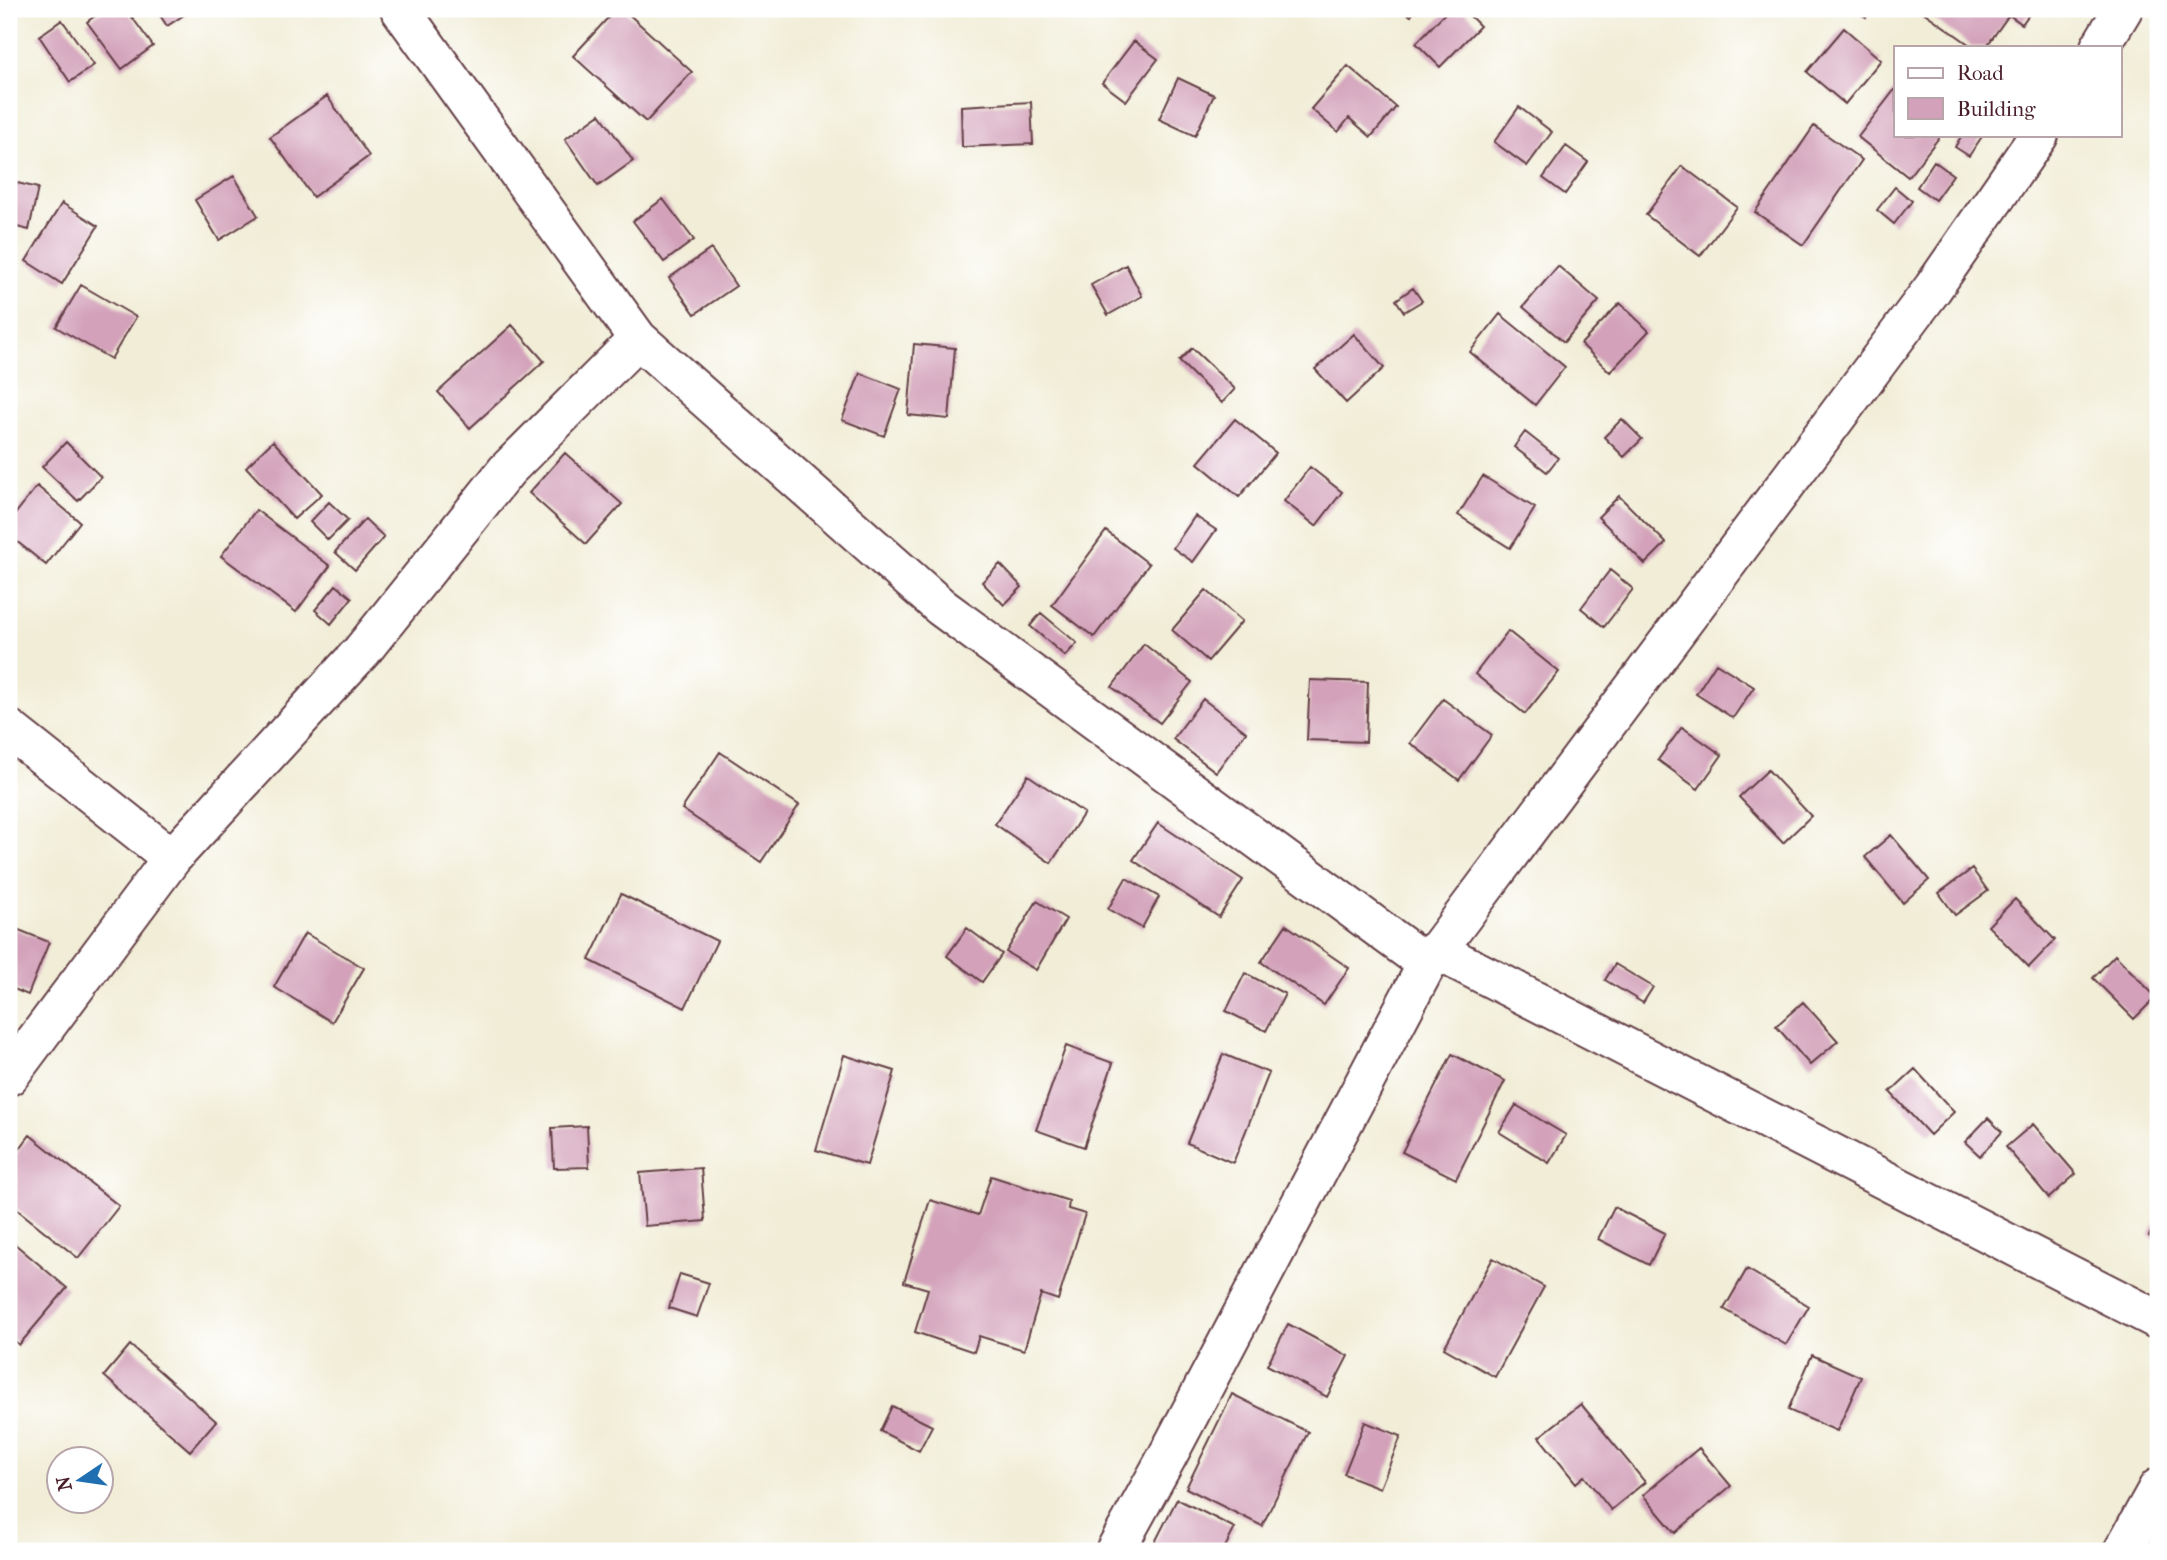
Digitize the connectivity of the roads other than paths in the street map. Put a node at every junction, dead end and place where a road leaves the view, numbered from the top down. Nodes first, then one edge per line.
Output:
1 (400, 9) edge
2 (2123, 9) edge
3 (2101, 46) edge
4 (2038, 136) edge
5 (638, 339) junction
6 (9, 729) edge
7 (172, 858) junction
8 (1431, 957) junction
9 (9, 1076) edge
10 (2158, 1320) edge
11 (2158, 1488) edge
12 (1115, 1551) edge
13 (2123, 1551) edge

1 - 5 street
2 - 3 street
4 - 8 street
5 - 7 street
5 - 8 street
6 - 7 street
7 - 9 street
8 - 10 street
8 - 12 street
11 - 13 street

